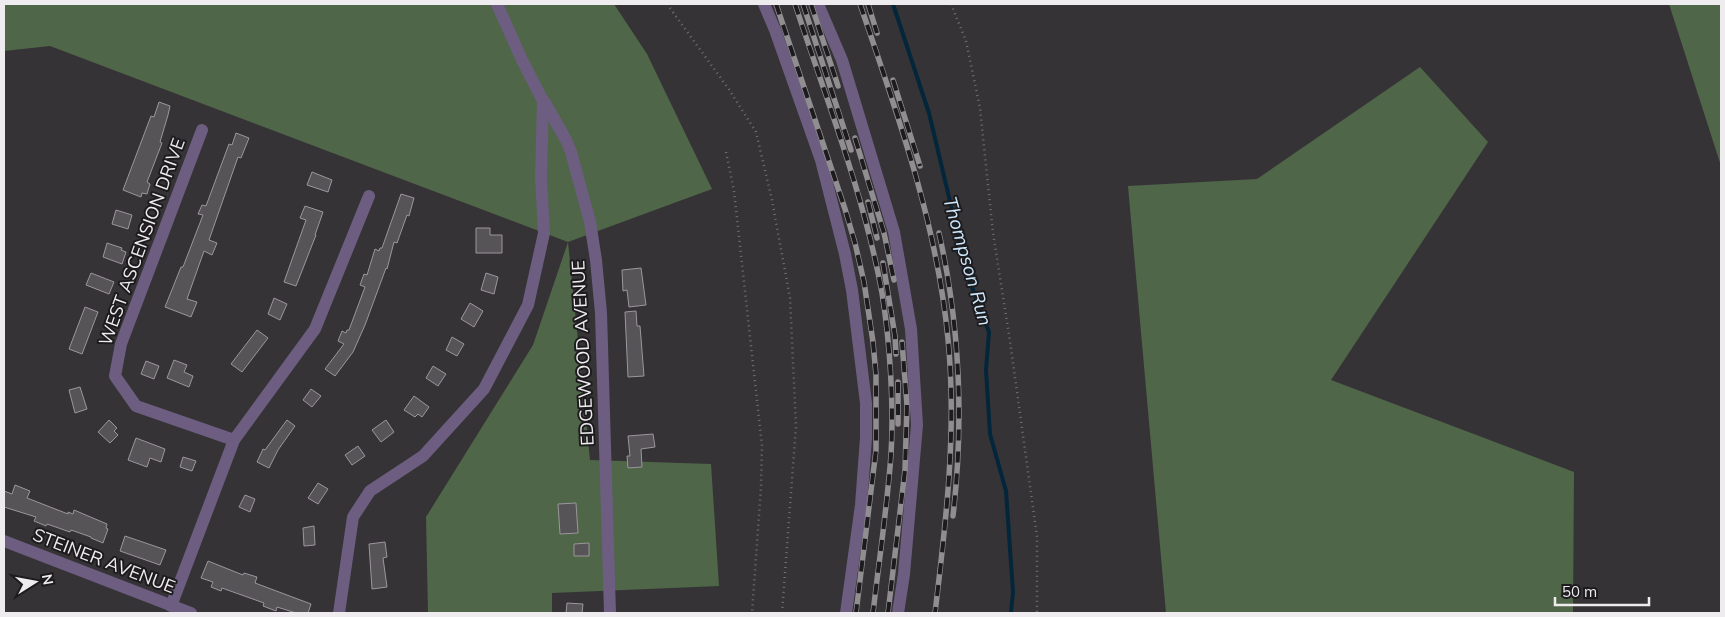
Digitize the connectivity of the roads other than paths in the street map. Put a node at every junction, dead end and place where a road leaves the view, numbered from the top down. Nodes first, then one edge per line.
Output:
1 (497, 4) edge
2 (764, 4) edge
3 (818, 4) edge
4 (544, 101) junction
5 (202, 130) dead end
6 (369, 196) dead end
7 (234, 440) junction
8 (4, 540) edge
9 (171, 606) junction
10 (191, 613) edge
11 (339, 613) edge
12 (610, 613) edge
13 (846, 613) edge
14 (898, 613) edge

1 - 4 street, EDGEWOOD AVENUE
2 - 13 street
3 - 14 street
4 - 11 street
4 - 12 street, EDGEWOOD AVENUE
5 - 7 street, WEST ASCENSION DRIVE
6 - 7 street
7 - 9 street
8 - 9 street, STEINER AVENUE
9 - 10 street, STEINER AVENUE

